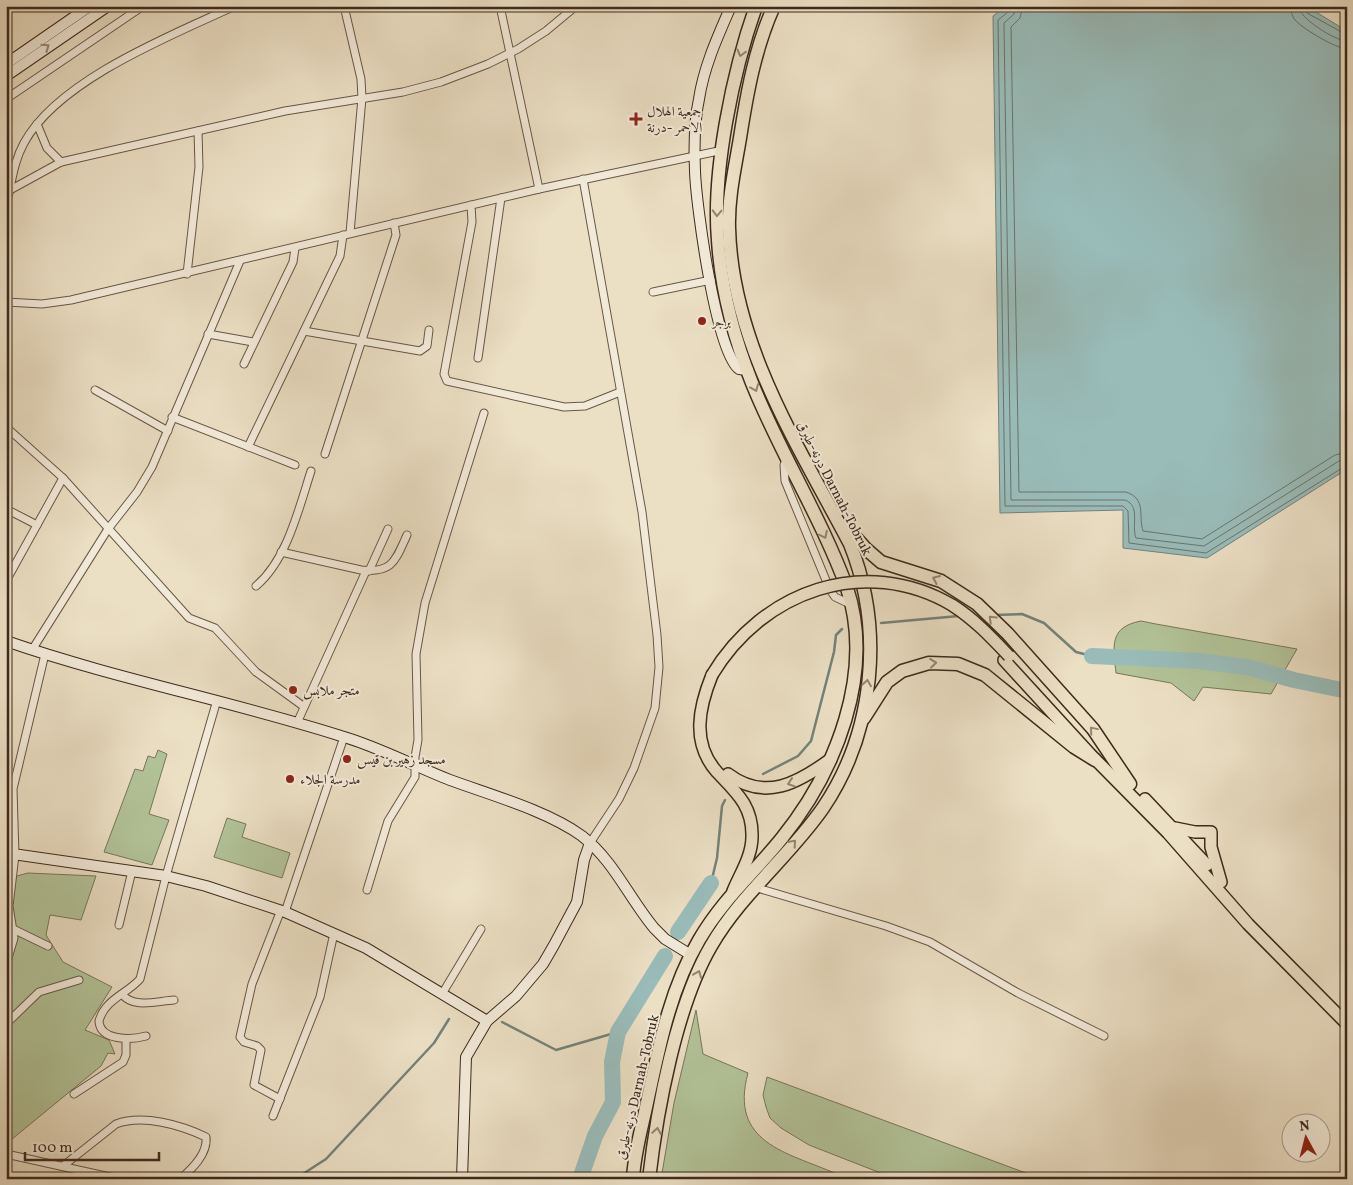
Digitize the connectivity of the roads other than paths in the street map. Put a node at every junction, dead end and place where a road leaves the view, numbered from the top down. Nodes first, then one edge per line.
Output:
1 (90, 6) edge
2 (108, 6) edge
3 (143, 6) edge
4 (235, 6) edge
5 (344, 6) edge
6 (500, 6) edge
7 (576, 6) edge
8 (731, 6) edge
9 (756, 6) edge
10 (774, 6) edge
11 (510, 53) junction
12 (6, 64) edge
13 (6, 76) edge
14 (362, 98) junction
15 (6, 99) edge
16 (37, 124) junction
17 (198, 131) junction
18 (723, 150) junction
19 (694, 155) junction
20 (61, 162) junction
21 (583, 179) junction
22 (539, 189) junction
23 (10, 190) junction
24 (501, 198) junction
25 (6, 205) edge
26 (470, 205) junction
27 (394, 223) junction
28 (346, 234) junction
29 (295, 248) junction
30 (240, 261) junction
31 (187, 274) junction
32 (711, 280) junction
33 (653, 292) dead end
34 (6, 302) edge
35 (429, 330) dead end
36 (304, 331) junction
37 (208, 334) junction
38 (362, 341) junction
39 (253, 342) junction
40 (478, 358) dead end
41 (244, 364) dead end
42 (748, 370) junction
43 (95, 390) dead end
44 (620, 392) junction
45 (484, 413) dead end
46 (172, 417) junction
47 (168, 430) junction
48 (7, 431) edge
49 (248, 446) junction
50 (325, 454) dead end
51 (295, 465) dead end
52 (311, 471) dead end
53 (63, 478) junction
54 (6, 509) edge
55 (834, 513) junction
56 (37, 525) junction
57 (108, 529) junction
58 (388, 529) dead end
59 (407, 535) dead end
60 (281, 552) junction
61 (367, 571) junction
62 (6, 581) edge
63 (256, 586) dead end
64 (6, 641) edge
65 (32, 650) junction
66 (45, 654) junction
67 (1006, 658) junction
68 (715, 676) junction
69 (217, 700) junction
70 (303, 706) junction
71 (297, 723) junction
72 (860, 725) junction
73 (344, 737) junction
74 (832, 758) junction
75 (1095, 760) junction
76 (415, 767) junction
77 (1130, 784) junction
78 (1174, 828) junction
79 (10, 833) edge
80 (590, 843) junction
81 (599, 851) junction
82 (10, 854) edge
83 (583, 866) junction
84 (132, 871) junction
85 (166, 876) junction
86 (1221, 882) junction
87 (754, 887) junction
88 (367, 890) dead end
89 (733, 891) junction
90 (283, 911) junction
91 (119, 925) dead end
92 (481, 929) dead end
93 (13, 930) junction
94 (334, 933) junction
95 (48, 946) dead end
96 (691, 955) junction
97 (6, 965) edge
98 (79, 980) dead end
99 (122, 994) junction
100 (442, 994) junction
101 (174, 1000) dead end
102 (1347, 1014) edge
103 (487, 1021) junction
104 (6, 1024) edge
105 (1347, 1024) edge
106 (146, 1036) dead end
107 (1104, 1036) dead end
108 (126, 1038) junction
109 (74, 1094) dead end
110 (280, 1099) junction
111 (273, 1116) dead end
112 (6, 1154) edge
113 (64, 1166) junction
114 (119, 1179) edge
115 (180, 1179) edge
116 (462, 1179) edge
117 (633, 1179) edge
118 (649, 1179) edge

1 - 12 street
13 -> 2 street
3 - 15 street
4 - 16 street
5 - 14 street
6 - 11 street
7 - 11 street
8 - 19 street
9 -> 18 highway, درنه-طبرق Darnah-Tobruk
10 - 55 highway, درنه-طبرق Darnah-Tobruk
11 - 14 street
11 - 22 street
14 - 17 street
14 - 28 street
16 - 20 street
16 - 23 street
17 - 20 street
17 - 31 street
18 - 19 street
18 -> 42 highway, درنه-طبرق Darnah-Tobruk
19 - 21 street
19 - 32 street
20 - 23 street
21 - 22 street
21 - 44 street
22 - 24 street
23 - 25 street
24 - 26 street
24 - 40 street
26 - 27 street
26 - 44 street
27 - 28 street
27 - 38 street
28 - 29 street
28 - 36 street
29 - 30 street
29 - 39 street
30 - 31 street
30 - 37 street
31 - 34 street
32 - 33 street
32 - 42 street
35 - 38 street
36 - 38 street
36 - 49 street
37 - 39 street
37 - 46 street
38 - 50 street
39 - 41 street
42 -> 74 highway, درنه-طبرق Darnah-Tobruk
43 - 47 street
44 - 80 street
45 - 76 street
46 - 47 street
46 - 49 street
47 - 57 street
48 - 53 street
49 - 51 street
52 - 60 street
53 - 56 street
53 - 57 street
54 - 56 street
72 -> 55 highway, درنه-طبرق Darnah-Tobruk
77 -> 55 highway
56 - 62 street
57 - 65 street
57 - 70 street
58 - 61 street
59 - 61 street
60 - 61 street
60 - 63 street
61 - 70 street
64 - 65 street
65 - 66 street
66 - 69 street
66 - 79 street
67 - 68 main road
67 - 75 main road
67 - 77 main road
74 -> 68 main road
68 - 89 main road
69 - 71 street
69 - 85 street
70 - 71 street
71 - 73 street
72 -> 75 highway
87 -> 72 highway, درنه-طبرق Darnah-Tobruk
73 - 76 street
73 - 90 street
74 - 89 highway, درنه-طبرق Darnah-Tobruk
75 - 105 main road
76 - 80 street
76 - 88 street
77 - 78 main road
78 - 86 main road
78 - 86 main road
79 - 82 street
80 - 81 street
80 - 83 street
81 - 83 street
81 - 96 street
82 - 84 street
82 - 93 street
83 - 103 street
84 - 85 street
84 - 91 street
85 - 90 street
85 - 99 street
86 - 102 main road
87 - 107 street
118 -> 87 highway, درنه-طبرق Darnah-Tobruk
89 - 96 highway, درنه-طبرق Darnah-Tobruk
90 - 94 street
90 - 110 street
92 - 100 street
93 - 95 street
93 - 97 street
94 - 100 street
94 - 110 street
96 - 117 highway, درنه-طبرق Darnah-Tobruk
98 - 104 street
99 - 101 street
99 - 108 street
100 - 103 street
103 - 116 street
106 - 108 street
108 - 109 street
110 - 111 street
112 - 113 street
113 - 114 street
113 - 115 street

